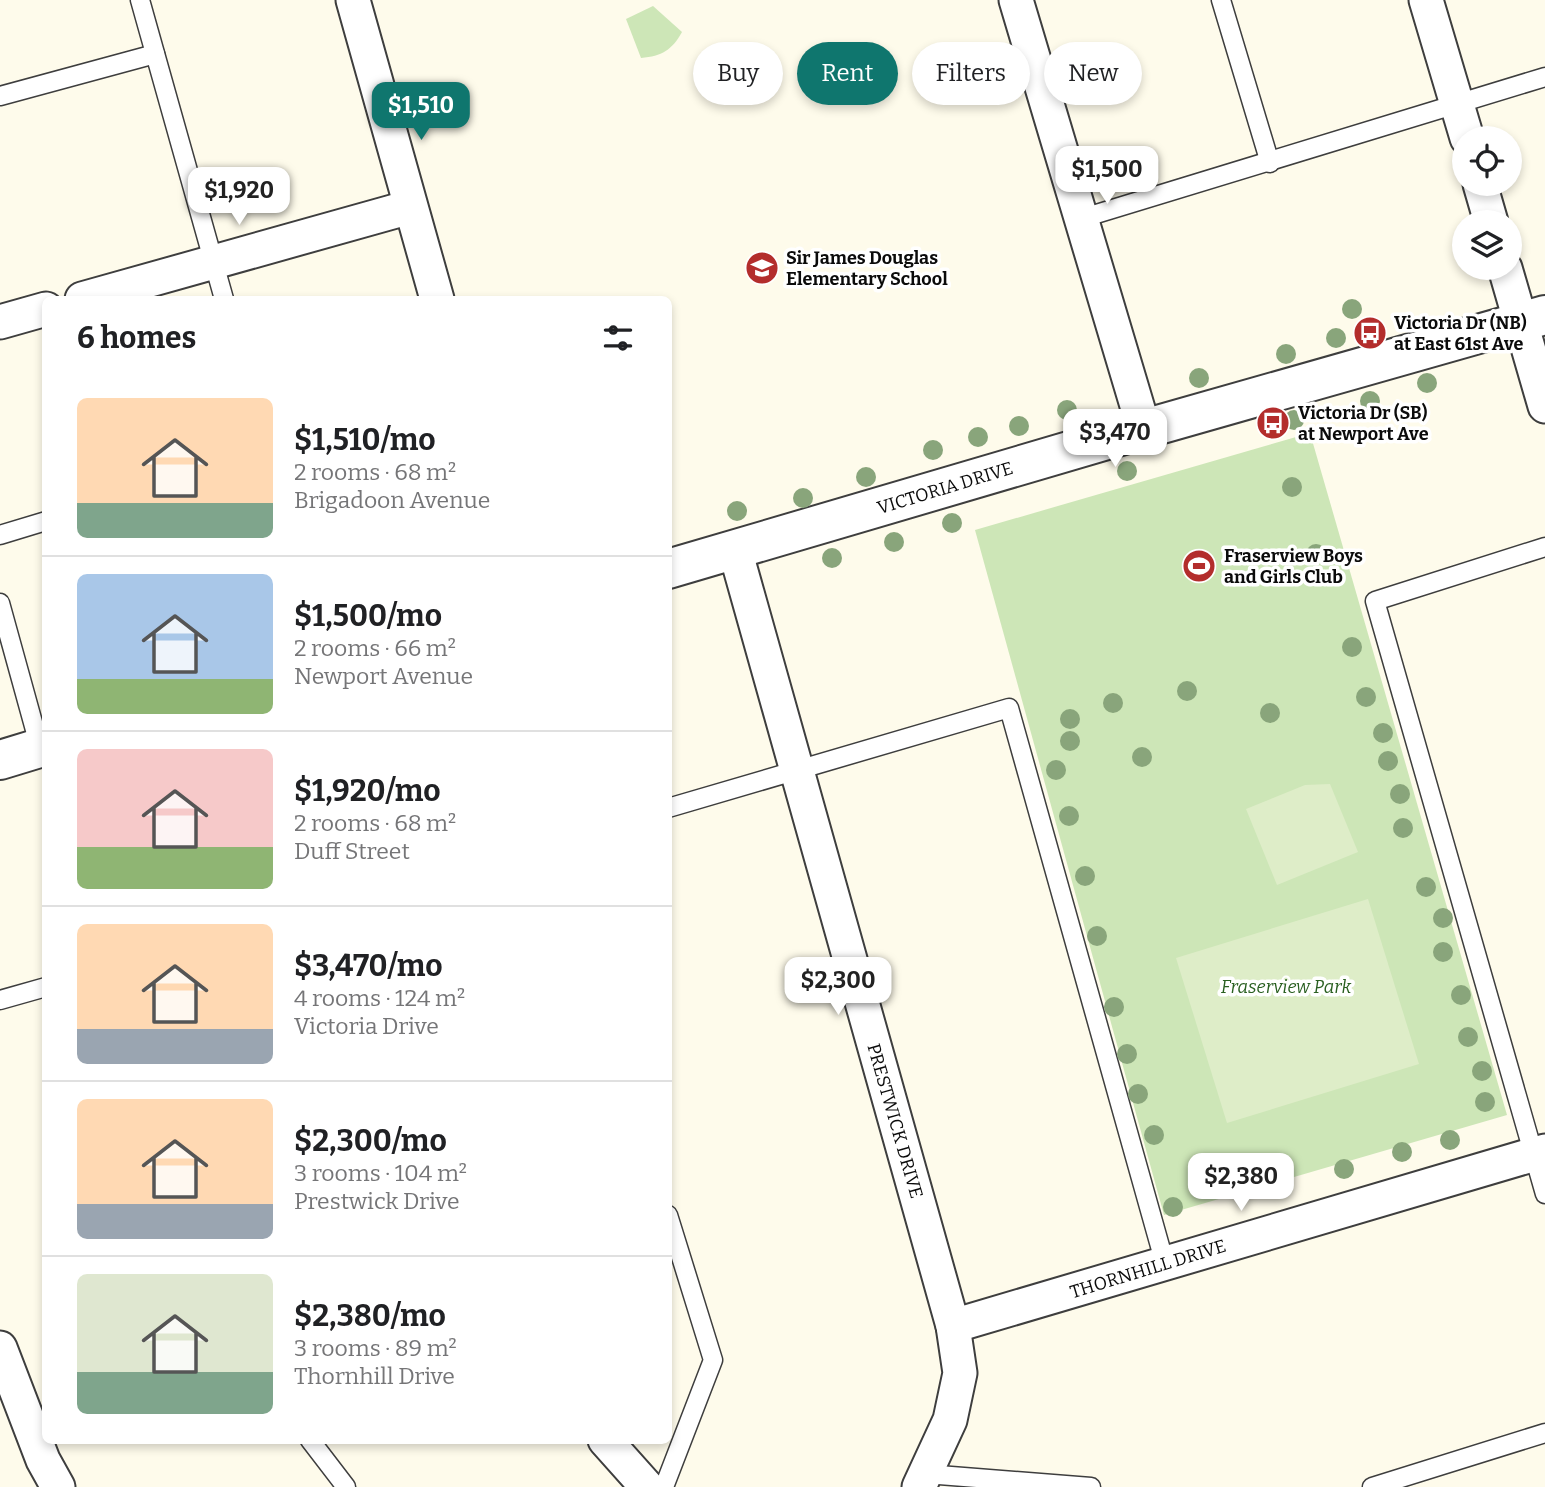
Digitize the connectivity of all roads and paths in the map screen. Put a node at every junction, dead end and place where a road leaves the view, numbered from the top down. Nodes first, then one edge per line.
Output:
1 (141, 0) edge
2 (353, 0) edge
3 (1016, 0) edge
4 (1222, 0) edge
5 (1426, 0) edge
6 (155, 54) junction
7 (1545, 77) edge
8 (0, 96) edge
9 (1457, 103) junction
10 (1464, 126) edge
11 (1270, 163) junction
12 (411, 206) junction
13 (1083, 218) junction
14 (213, 263) junction
15 (1512, 280) edge
16 (93, 296) edge
17 (223, 296) edge
18 (436, 296) edge
19 (42, 310) edge
20 (1533, 318) edge
21 (0, 322) edge
22 (1545, 406) edge
23 (1144, 429) junction
24 (42, 522) edge
25 (0, 535) edge
26 (1545, 547) edge
27 (735, 550) junction
28 (672, 568) edge
29 (0, 603) edge
30 (42, 744) edge
31 (42, 747) edge
32 (0, 760) edge
33 (797, 771) junction
34 (672, 807) edge
35 (42, 988) edge
36 (0, 1000) edge
37 (1539, 1153) edge
38 (1545, 1194) edge
39 (672, 1228) edge
40 (1166, 1264) junction
41 (953, 1326) junction
42 (0, 1348) edge
43 (1545, 1433) edge
44 (313, 1444) edge
45 (609, 1444) edge
46 (923, 1480) edge
47 (58, 1487) edge
48 (346, 1487) edge
49 (647, 1487) edge
50 (664, 1487) edge
51 (1091, 1487) edge
52 (1372, 1487) edge

1 - 6 lane
2 - 12 street
3 - 13 street
4 - 11 lane
5 - 9 street
6 - 8 lane
6 - 14 lane
7 - 9 lane
9 - 10 street
9 - 11 lane
11 - 13 lane
12 - 14 street
12 - 18 street
13 - 23 street
14 - 16 street
14 - 17 lane
15 - 20 street
19 - 21 street
20 - 22 street
20 - 23 street, VICTORIA DRIVE
23 - 27 street, VICTORIA DRIVE
24 - 25 lane
26 - 37 lane
27 - 28 street, VICTORIA DRIVE
27 - 33 street, PRESTWICK DRIVE
29 - 30 lane
31 - 32 street
33 - 34 lane
33 - 40 lane
33 - 41 street, PRESTWICK DRIVE
35 - 36 lane
37 - 38 lane
37 - 40 street, THORNHILL DRIVE
39 - 50 lane
40 - 41 street, THORNHILL DRIVE
41 - 46 street, PRESTWICK DRIVE
42 - 47 street
43 - 52 lane
44 - 48 lane
45 - 49 street
46 - 51 lane

